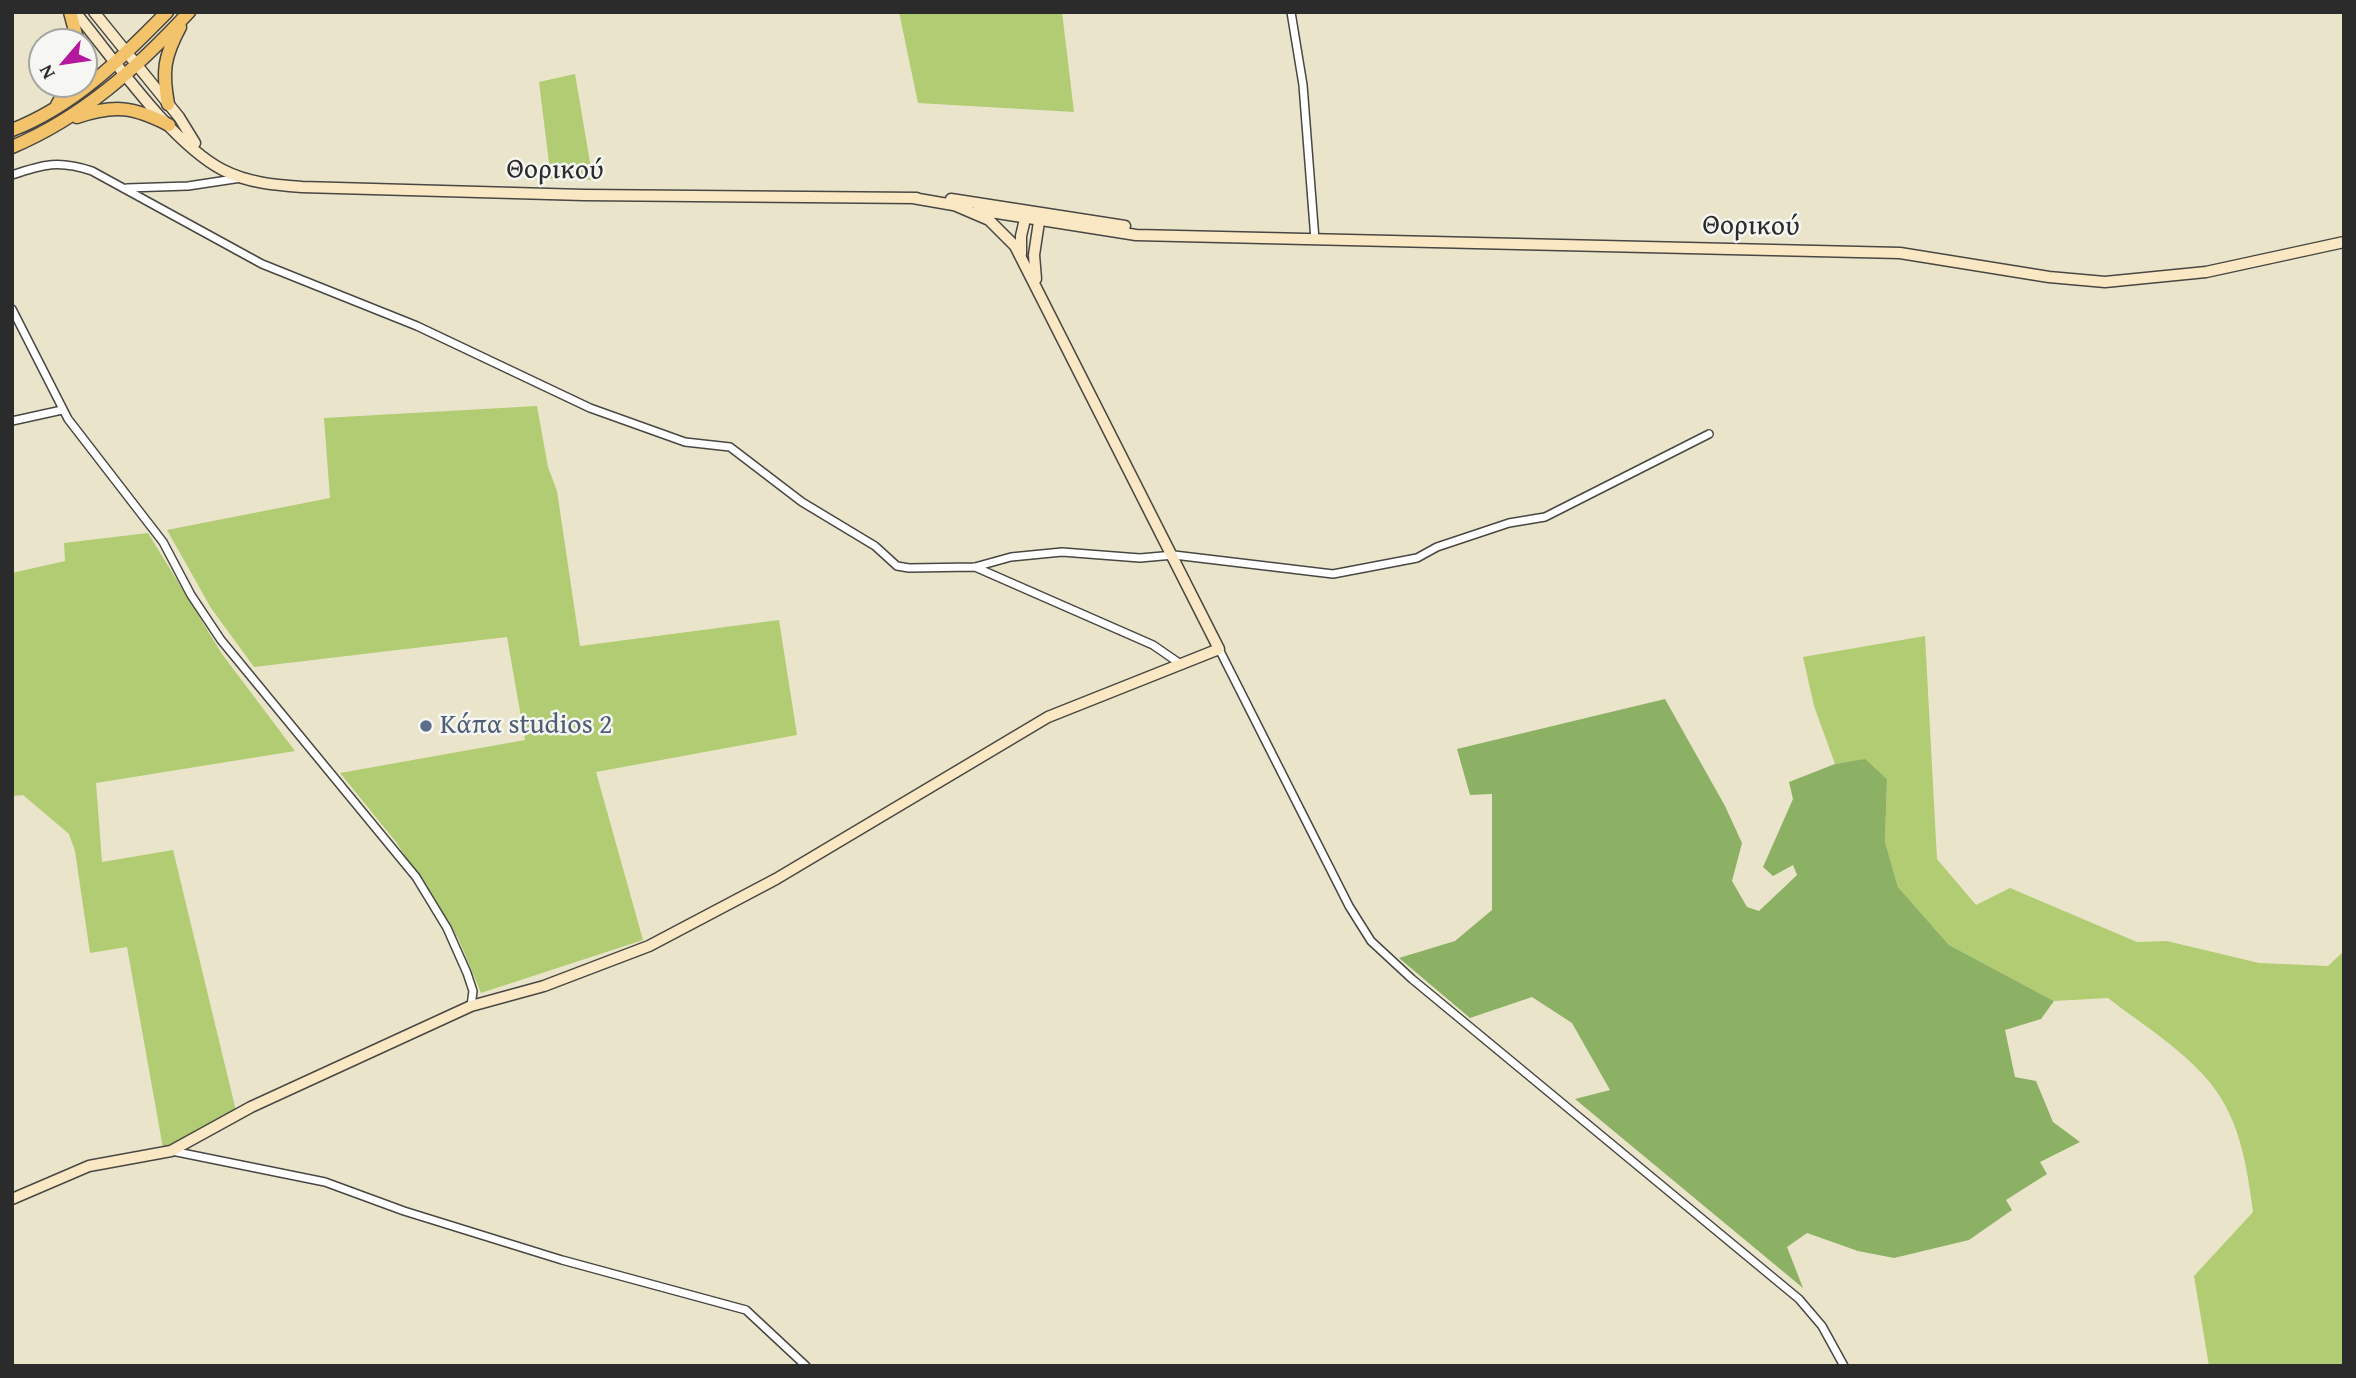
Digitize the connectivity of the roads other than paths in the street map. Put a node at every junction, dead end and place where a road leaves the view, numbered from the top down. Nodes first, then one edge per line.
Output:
1 (72, 12) edge
2 (94, 12) edge
3 (167, 12) edge
4 (1291, 12) edge
5 (188, 13) edge
6 (128, 53) junction
7 (117, 63) junction
8 (137, 65) junction
9 (127, 75) junction
10 (61, 98) edge
11 (168, 103) junction
12 (54, 110) junction
13 (63, 122) junction
14 (169, 125) junction
15 (12, 130) edge
16 (12, 147) edge
17 (202, 155) junction
18 (12, 175) edge
19 (242, 178) junction
20 (125, 188) junction
21 (913, 198) junction
22 (954, 205) junction
23 (1026, 214) junction
24 (1040, 216) junction
25 (1315, 240) junction
26 (2344, 242) edge
27 (1024, 263) junction
28 (1039, 288) junction
29 (12, 309) edge
30 (62, 410) junction
31 (12, 421) edge
32 (1709, 434) dead end
33 (1174, 555) junction
34 (975, 567) junction
35 (1219, 649) junction
36 (1183, 665) junction
37 (471, 1006) junction
38 (171, 1151) junction
39 (12, 1199) edge
40 (806, 1366) edge
41 (1844, 1366) edge

1 - 7 main road, Θορικού
2 - 6 main road, Θορικού
3 - 6 highway
4 - 25 street
5 - 8 highway
5 - 11 highway
6 - 7 highway
6 - 8 main road, Θορικού
7 - 9 main road, Θορικού
7 - 12 highway
8 - 9 highway
8 - 11 main road, Θορικού
9 - 13 highway
9 - 14 main road, Θορικού
10 - 12 highway
11 - 17 main road, Θορικού
12 - 15 highway
13 - 14 highway
13 - 16 highway
14 - 17 main road, Θορικού
17 - 19 main road, Θορικού
18 - 20 street
19 - 20 street
19 - 21 main road, Θορικού
20 - 34 street
21 - 22 main road, Θορικού
21 - 23 main road, Θορικού
22 - 23 main road, Θορικού
22 - 27 main road
23 - 24 main road, Θορικού
23 - 27 main road
24 - 25 main road, Θορικού
24 - 28 main road
25 - 26 main road, Θορικού
27 - 28 main road
28 - 33 main road
29 - 30 street
30 - 31 street
30 - 37 street
32 - 33 street
33 - 34 street
33 - 35 main road
34 - 36 street
35 - 36 main road
35 - 41 street
36 - 37 main road
37 - 38 main road
38 - 39 main road
38 - 40 street

